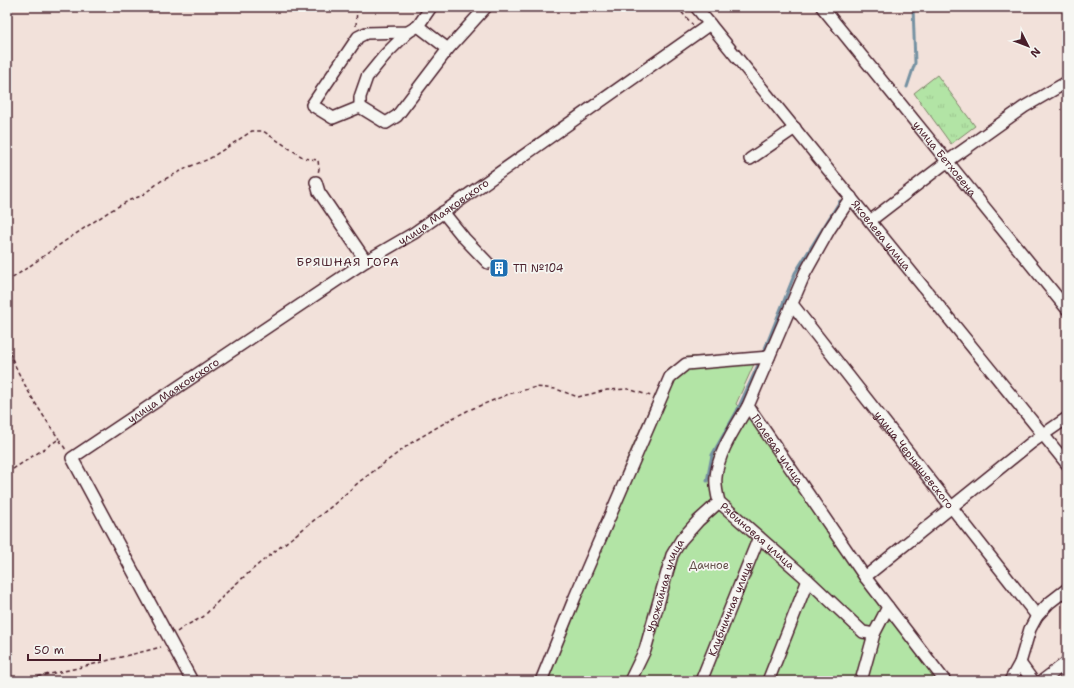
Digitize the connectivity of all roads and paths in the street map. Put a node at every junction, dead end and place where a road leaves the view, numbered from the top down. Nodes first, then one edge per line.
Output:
1 (357, 7) edge
2 (431, 7) edge
3 (486, 7) edge
4 (677, 7) edge
5 (696, 7) edge
6 (822, 7) edge
7 (710, 24) junction
8 (418, 26) junction
9 (408, 32) junction
10 (366, 33) junction
11 (699, 33) junction
12 (448, 48) junction
13 (1067, 82) edge
14 (360, 107) junction
15 (795, 128) junction
16 (750, 159) dead end
17 (948, 161) junction
18 (316, 182) joint
19 (851, 197) junction
20 (443, 212) junction
21 (870, 221) junction
22 (366, 261) junction
23 (488, 263) dead end
24 (7, 282) edge
25 (792, 304) junction
26 (1067, 309) edge
27 (7, 346) edge
28 (769, 357) junction
29 (661, 399) junction
30 (748, 406) junction
31 (1067, 418) edge
32 (1043, 435) junction
33 (59, 439) junction
34 (72, 458) junction
35 (1067, 464) edge
36 (7, 473) edge
37 (719, 502) junction
38 (952, 507) junction
39 (759, 537) junction
40 (865, 577) junction
41 (808, 580) junction
42 (1067, 589) edge
43 (888, 608) junction
44 (1037, 616) junction
45 (874, 634) junction
46 (170, 640) junction
47 (1067, 662) edge
48 (1020, 663) junction
49 (17, 681) edge
50 (192, 681) edge
51 (541, 681) edge
52 (630, 681) edge
53 (701, 681) edge
54 (768, 681) edge
55 (861, 681) edge
56 (945, 681) edge
57 (1010, 681) edge
58 (1033, 681) edge
59 (1042, 681) edge

1 - 10 path
2 - 8 street
3 - 12 street
4 - 11 path
5 - 7 street, Яковлева улица
6 - 17 street, улица Бетховена
7 - 11 street, улица Маяковского
7 - 15 street, Яковлева улица
8 - 9 street
8 - 12 street
9 - 10 street
9 - 14 street
10 - 14 street
11 - 20 street, улица Маяковского
12 - 14 street
13 - 17 street
15 - 16 street
15 - 19 street, Яковлева улица
17 - 21 street
17 - 26 street, улица Бетховена
18 - 22 street
18 - 24 path
19 - 21 street, Яковлева улица
19 - 25 street, Полевая улица
20 - 22 street, улица Маяковского
20 - 23 street
21 - 32 street, Яковлева улица
22 - 34 street, улица Маяковского
25 - 28 street, Полевая улица
25 - 38 street, улица Чернышевского
27 - 33 path
28 - 29 street
28 - 30 street, Полевая улица
29 - 46 path
29 - 51 street
30 - 37 street, Рябиновая улица
30 - 40 street, Полевая улица
31 - 32 street
32 - 35 street, Яковлева улица
32 - 38 street
33 - 34 path
33 - 36 path
34 - 46 street
37 - 39 street, Рябиновая улица
37 - 52 street, Урожайная улица
38 - 40 street
38 - 44 street, улица Чернышевского
39 - 41 street, Рябиновая улица
39 - 53 street, Клубничная улица
40 - 43 street, Полевая улица
41 - 45 street, Рябиновая улица
41 - 54 street
42 - 44 street
43 - 45 street
43 - 56 street, Полевая улица
44 - 48 street
45 - 55 street
46 - 49 path
46 - 50 street
47 - 59 street
48 - 57 street
48 - 58 street

